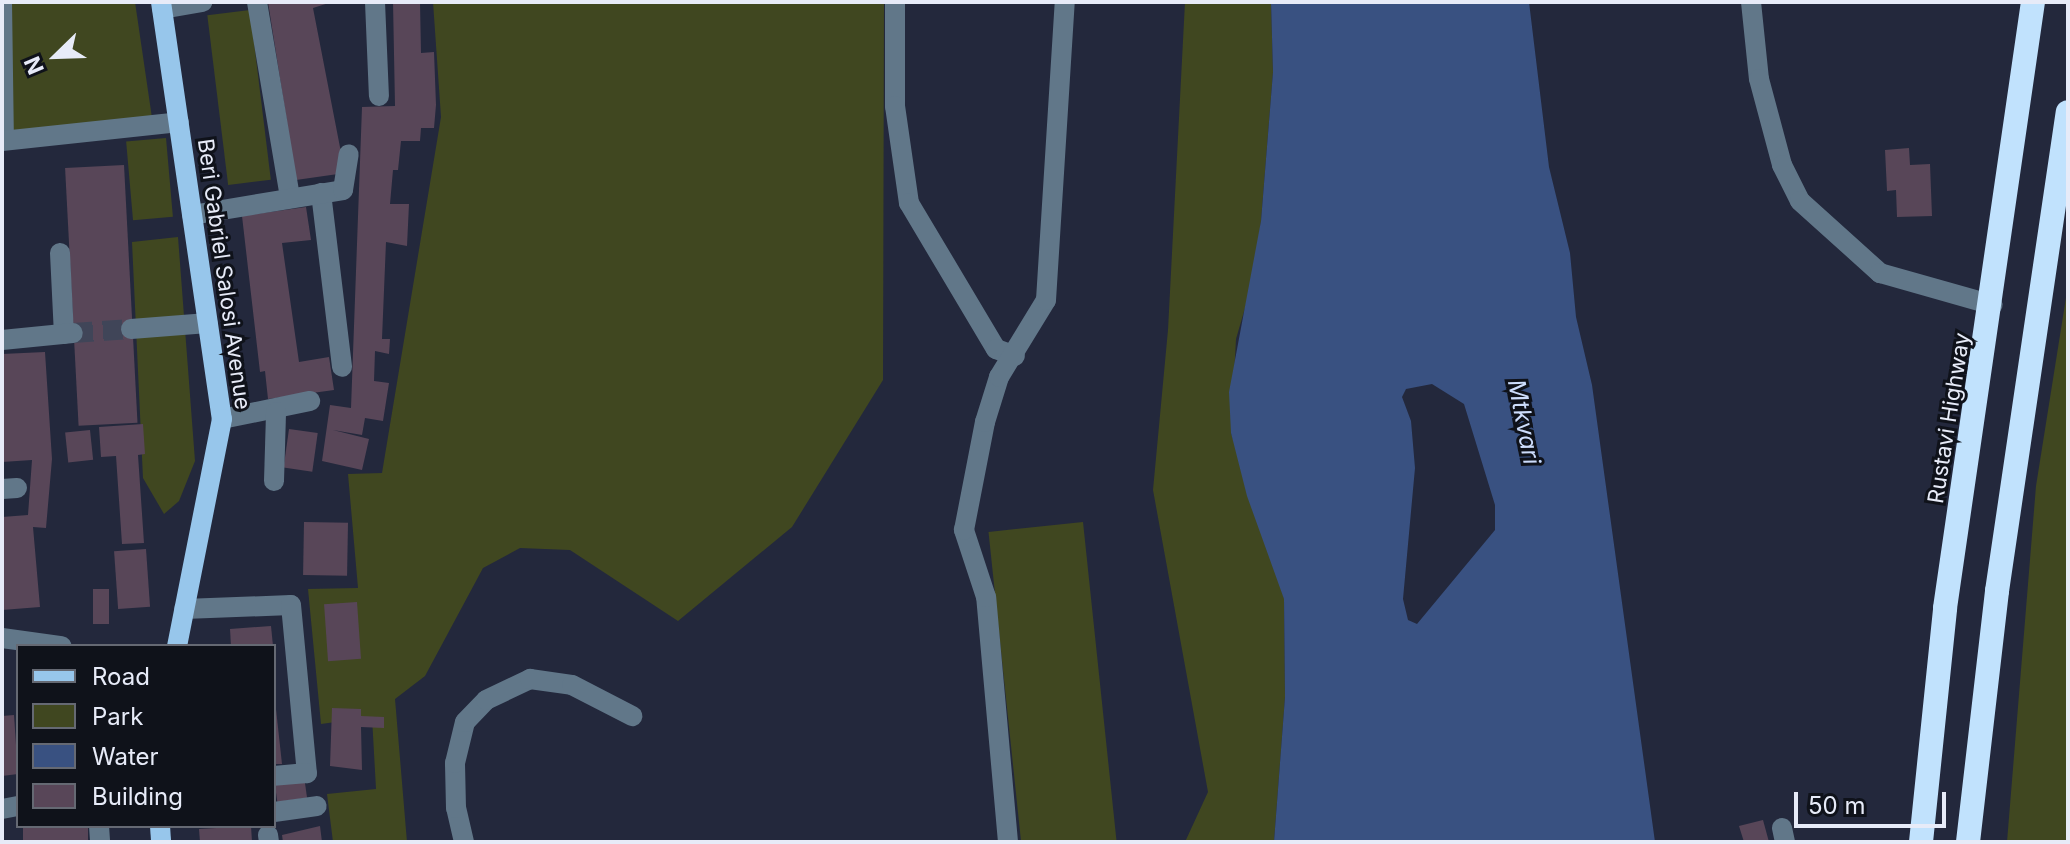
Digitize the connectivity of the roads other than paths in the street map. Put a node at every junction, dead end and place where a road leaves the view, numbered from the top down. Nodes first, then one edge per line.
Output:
1 (2, 2) edge
2 (202, 2) edge
3 (257, 2) edge
4 (375, 2) edge
5 (895, 2) edge
6 (1065, 2) edge
7 (1751, 2) edge
8 (2033, 2) edge
9 (162, 5) edge
10 (379, 96) dead end
11 (2068, 112) edge
12 (179, 122) junction
13 (3, 140) edge
14 (349, 154) dead end
15 (321, 193) junction
16 (290, 198) junction
17 (192, 215) junction
18 (60, 253) dead end
19 (1993, 305) junction
20 (208, 323) junction
21 (131, 329) tunnel mouth
22 (2, 340) edge
23 (1015, 356) junction
24 (342, 367) dead end
25 (310, 401) dead end
26 (276, 412) junction
27 (222, 419) junction
28 (274, 481) dead end
29 (184, 609) junction
30 (2, 638) edge
31 (46, 644) edge
32 (177, 644) edge
33 (632, 716) dead end
34 (276, 776) edge
35 (317, 806) dead end
36 (276, 812) edge
37 (464, 842) edge
38 (1008, 842) edge
39 (1921, 842) edge
40 (1968, 842) edge

1 - 13 street
2 - 9 street
3 - 16 street
4 - 10 street
5 - 23 street
6 - 23 street
7 - 19 street
8 - 19 highway, Rustavi Highway
9 - 12 main road, Beri Gabriel Salosi Avenue
11 - 40 highway
12 - 13 street
12 - 17 main road, Beri Gabriel Salosi Avenue
14 - 15 street
15 - 16 street
15 - 24 street
16 - 17 street
17 - 20 main road, Beri Gabriel Salosi Avenue
18 - 22 street
19 - 39 highway, Rustavi Highway
20 - 21 street
20 - 27 main road, Beri Gabriel Salosi Avenue
23 - 38 street
25 - 26 street
26 - 27 street
26 - 28 street
27 - 29 main road, Beri Gabriel Salosi Avenue
29 - 32 main road, Beri Gabriel Salosi Avenue
29 - 34 street
30 - 31 street
33 - 37 street
35 - 36 street

